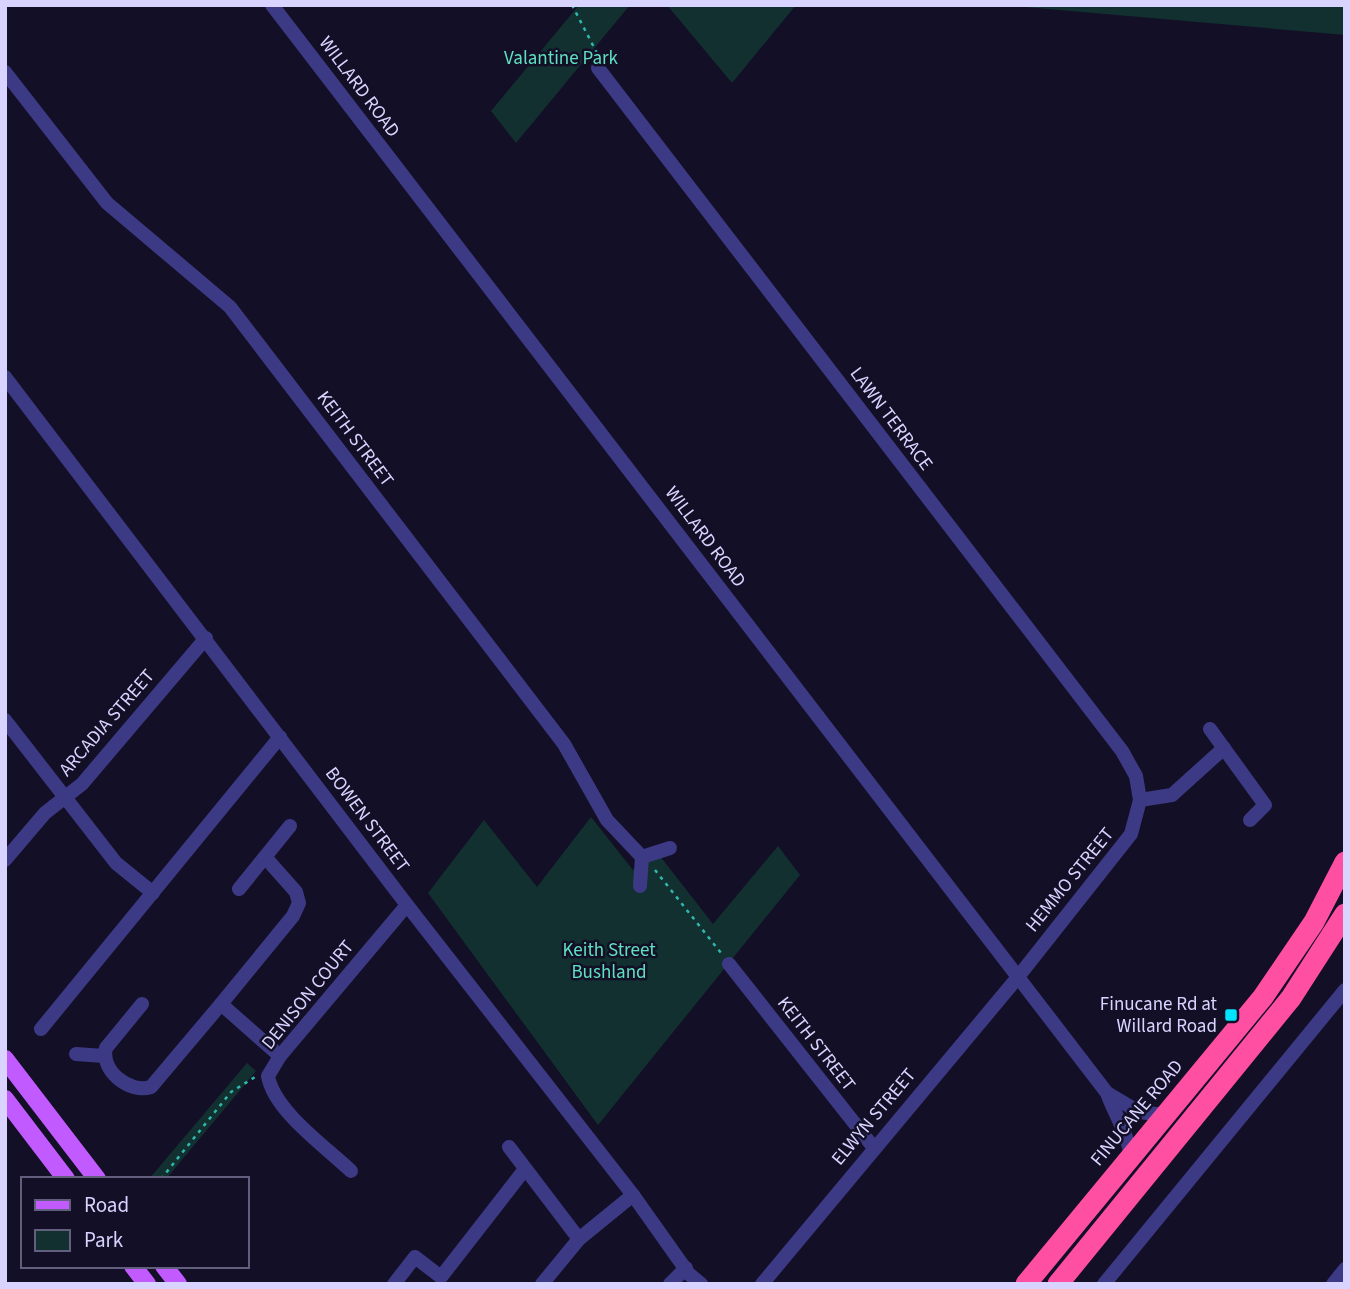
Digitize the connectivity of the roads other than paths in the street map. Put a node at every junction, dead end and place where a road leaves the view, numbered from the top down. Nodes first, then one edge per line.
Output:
1 (272, 5) edge
2 (598, 68) road end
3 (5, 72) edge
4 (5, 377) edge
5 (206, 638) junction
6 (5, 720) edge
7 (1210, 729) dead end
8 (280, 737) junction
9 (1224, 748) junction
10 (67, 796) junction
11 (1140, 800) junction
12 (1250, 820) dead end
13 (290, 826) dead end
14 (670, 848) dead end
15 (265, 856) junction
16 (642, 857) junction
17 (5, 860) edge
18 (1345, 862) edge
19 (640, 886) dead end
20 (239, 889) dead end
21 (1338, 891) edge
22 (153, 893) junction
23 (407, 905) junction
24 (1345, 914) edge
25 (729, 964) road end
26 (1017, 977) junction
27 (1345, 990) edge
28 (142, 1004) dead end
29 (221, 1004) junction
30 (41, 1029) dead end
31 (76, 1054) dead end
32 (104, 1056) junction
33 (280, 1056) junction
34 (5, 1059) edge
35 (1107, 1093) junction
36 (5, 1099) edge
37 (1165, 1115) junction
38 (509, 1147) dead end
39 (874, 1148) junction
40 (1131, 1156) junction
41 (525, 1170) junction
42 (351, 1171) dead end
43 (64, 1177) edge
44 (95, 1177) edge
45 (633, 1195) junction
46 (579, 1239) junction
47 (135, 1268) edge
48 (166, 1268) edge
49 (1345, 1269) edge
50 (685, 1275) edge
51 (147, 1284) edge
52 (178, 1284) edge
53 (394, 1284) edge
54 (542, 1284) edge
55 (670, 1284) edge
56 (701, 1284) edge
57 (762, 1284) edge
58 (1026, 1284) edge
59 (1058, 1284) edge
60 (1104, 1284) edge
61 (1333, 1284) edge

1 - 26 street, WILLARD ROAD
2 - 11 street, LAWN TERRACE
3 - 16 street, KEITH STREET
4 - 5 street, BOWEN STREET
5 - 8 street, BOWEN STREET
5 - 10 street, ARCADIA STREET
6 - 10 street
7 - 9 street
8 - 22 street
8 - 23 street, BOWEN STREET
9 - 11 street
9 - 12 street
10 - 17 street, ARCADIA STREET
10 - 22 street
11 - 26 street, HEMMO STREET
13 - 15 street
14 - 16 street
15 - 20 street
15 - 29 street
16 - 19 street
18 - 21 highway, FINUCANE ROAD
21 - 37 highway, FINUCANE ROAD
22 - 30 street
23 - 33 street, DENISON COURT
23 - 45 street, BOWEN STREET
24 - 59 highway
25 - 39 street, KEITH STREET
26 - 35 street, WILLARD ROAD
26 - 39 street, ELWYN STREET
27 - 60 street
28 - 32 street
29 - 32 street
29 - 33 street
31 - 32 street
33 - 42 street, DENISON COURT
34 - 44 main road
35 - 37 street, WILLARD ROAD
35 - 40 street, WILLARD ROAD
36 - 43 main road
37 - 40 highway, FINUCANE ROAD
38 - 41 street
39 - 57 street, ELWYN STREET
40 - 58 highway, FINUCANE ROAD
41 - 46 street
41 - 53 street
45 - 46 street
45 - 50 street, BOWEN STREET
46 - 54 street
47 - 51 main road
48 - 52 main road
49 - 61 street
50 - 55 street
50 - 56 street, BOWEN STREET

